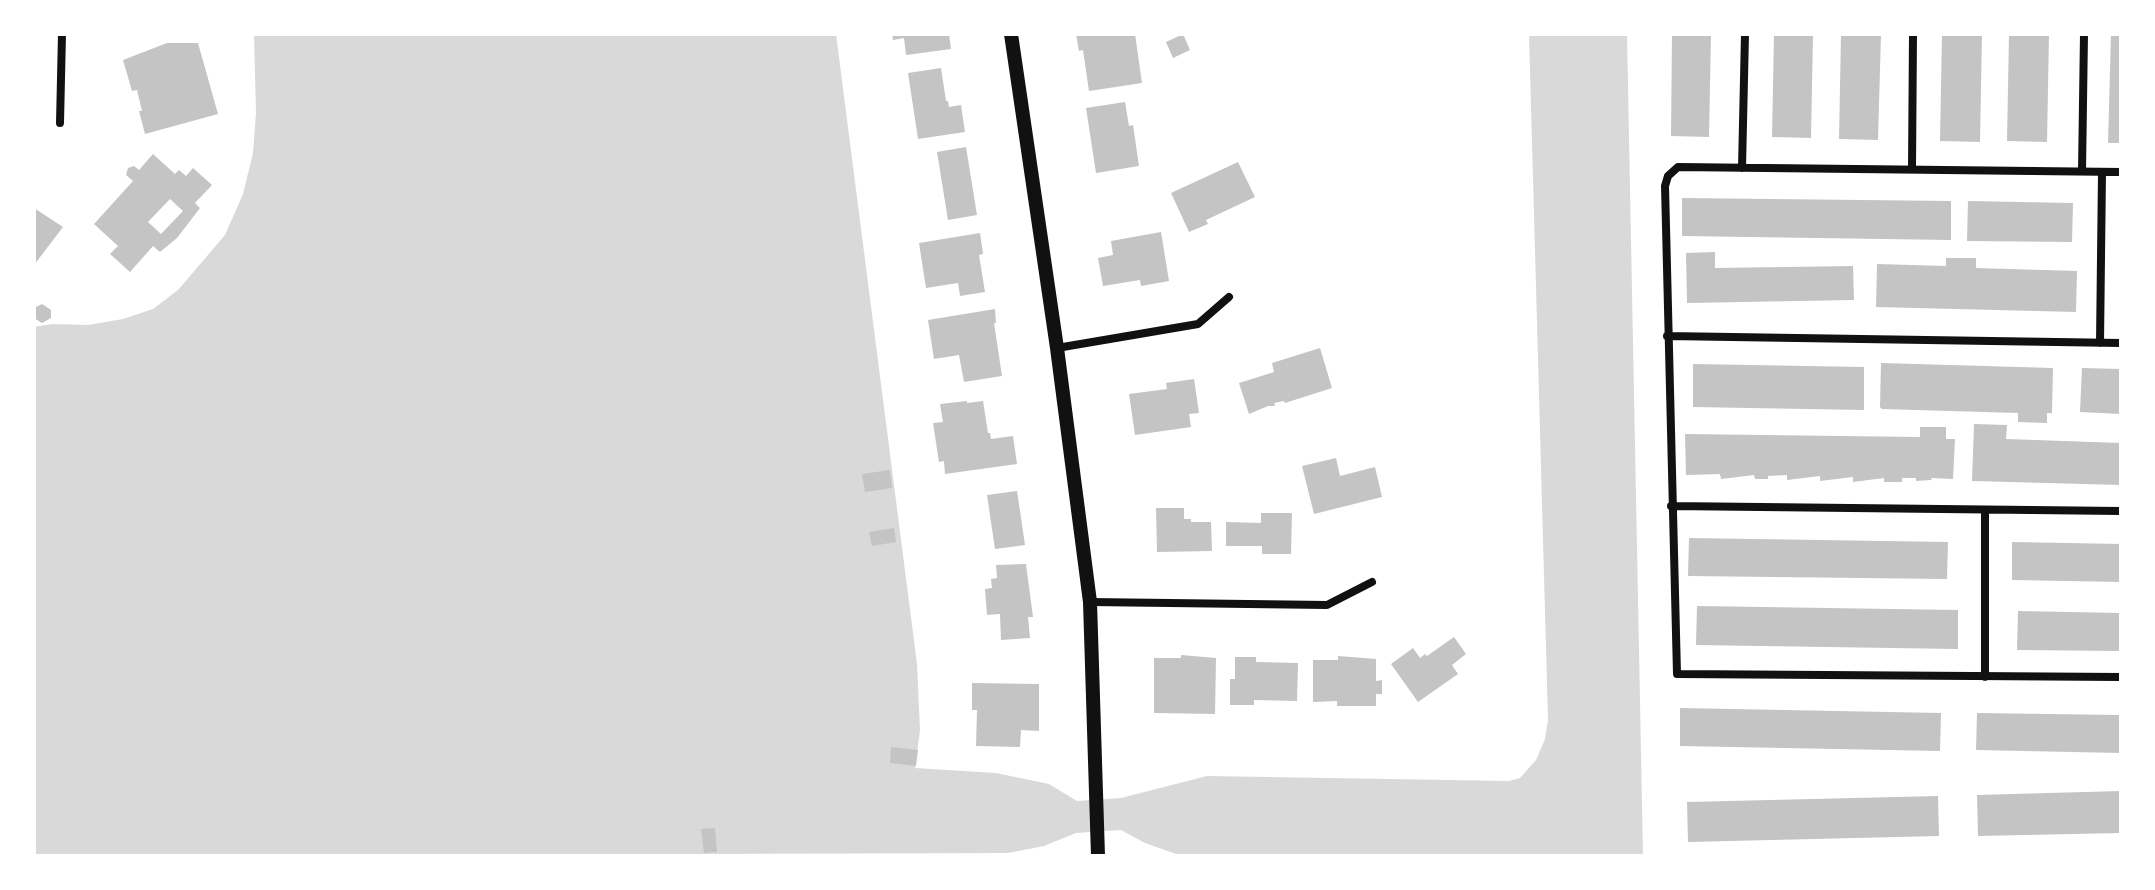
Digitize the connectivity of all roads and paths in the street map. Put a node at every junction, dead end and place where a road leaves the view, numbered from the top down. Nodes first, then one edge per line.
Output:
1 (62, 34) edge
2 (1011, 34) edge
3 (1745, 34) edge
4 (1913, 34) edge
5 (2084, 34) edge
6 (60, 123) dead end
7 (1742, 168) junction
8 (1912, 168) junction
9 (2082, 171) junction
10 (2102, 172) junction
11 (2121, 172) edge
12 (1229, 297) dead end
13 (1667, 336) junction
14 (2100, 343) junction
15 (2121, 343) edge
16 (1057, 348) junction
17 (1671, 506) junction
18 (1985, 511) junction
19 (2121, 511) edge
20 (1372, 582) dead end
21 (1090, 602) junction
22 (1985, 677) junction
23 (2121, 677) edge
24 (1098, 848) edge

1 - 6 street
2 - 16 street
3 - 7 street
4 - 8 street
5 - 9 street
7 - 8 street
7 - 13 street
8 - 9 street
9 - 10 street
10 - 11 street
10 - 14 street
12 - 16 street
13 - 14 street
13 - 17 street
14 - 15 street
16 - 21 street
17 - 18 street
17 - 22 street
18 - 19 street
18 - 22 street
20 - 21 street
21 - 24 street
22 - 23 street

